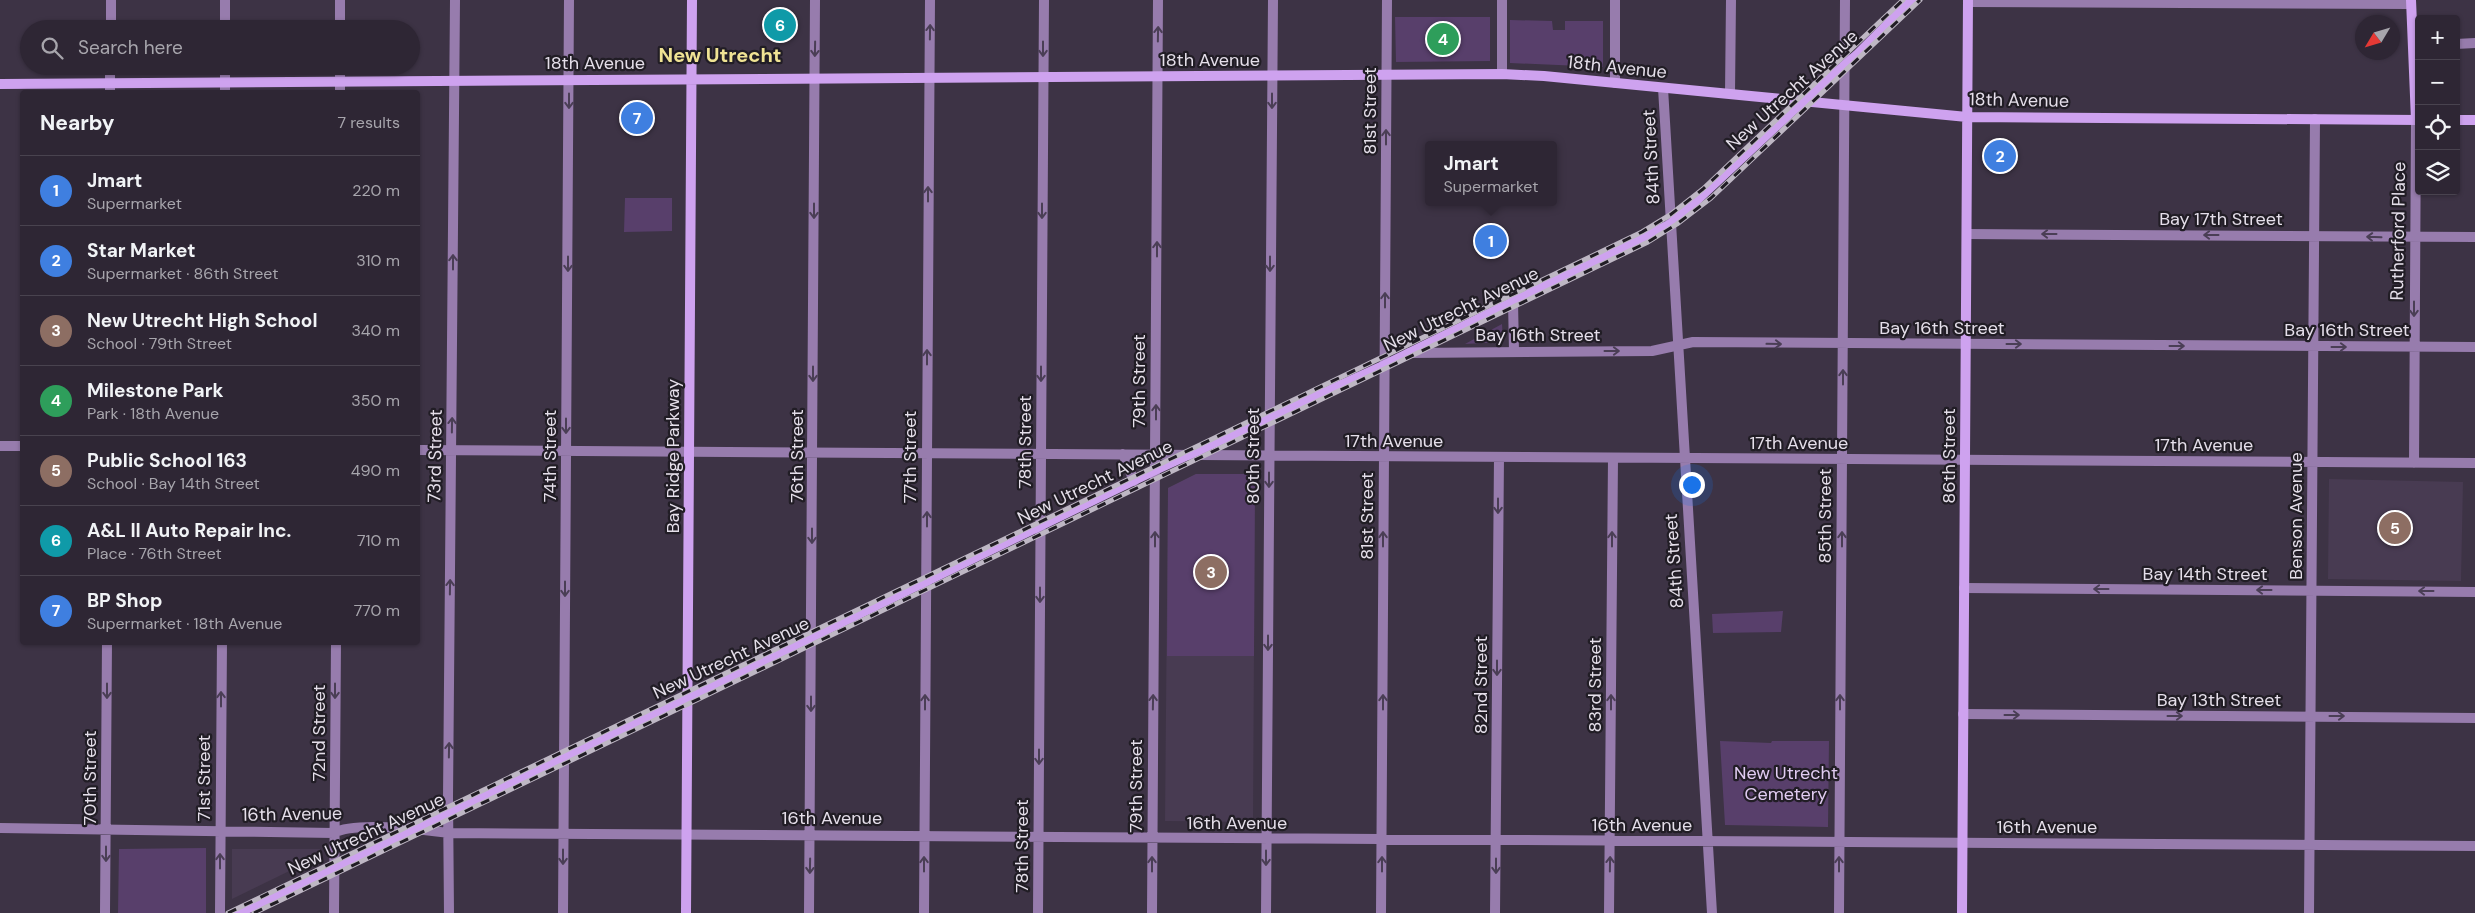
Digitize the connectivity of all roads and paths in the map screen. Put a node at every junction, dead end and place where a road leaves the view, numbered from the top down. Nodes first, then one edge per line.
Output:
1 (111, 0) edge
2 (225, 0) edge
3 (340, 0) edge
4 (455, 0) edge
5 (569, 0) edge
6 (692, 0) edge
7 (815, 0) edge
8 (930, 0) edge
9 (1044, 0) edge
10 (1158, 0) edge
11 (1273, 0) edge
12 (1387, 0) edge
13 (1502, 0) edge
14 (1615, 0) edge
15 (1731, 0) edge
16 (1845, 0) edge
17 (1912, 0) edge
18 (1968, 1) edge
19 (2411, 2) edge
20 (111, 20) edge
21 (225, 20) edge
22 (340, 20) edge
23 (2415, 37) edge
24 (2475, 43) edge
25 (2460, 44) edge
26 (2416, 60) edge
27 (1845, 66) junction
28 (1502, 74) junction
29 (110, 75) edge
30 (225, 75) edge
31 (340, 75) edge
32 (1386, 75) junction
33 (1272, 76) junction
34 (1158, 77) junction
35 (929, 78) junction
36 (1043, 78) junction
37 (691, 79) junction
38 (455, 80) junction
39 (569, 80) junction
40 (814, 80) junction
41 (340, 81) junction
42 (1614, 83) junction
43 (0, 84) edge
44 (110, 88) edge
45 (225, 88) edge
46 (1663, 88) junction
47 (340, 90) edge
48 (1730, 94) junction
49 (1804, 100) junction
50 (1845, 104) junction
51 (2417, 105) edge
52 (1967, 117) junction
53 (2315, 120) junction
54 (2415, 120) edge
55 (2460, 120) edge
56 (2475, 120) edge
57 (2416, 150) edge
58 (1671, 224) junction
59 (1967, 234) junction
60 (2314, 235) junction
61 (2475, 237) edge
62 (2414, 238) junction
63 (1513, 300) junction
64 (1843, 344) junction
65 (1966, 344) junction
66 (1677, 345) junction
67 (2314, 346) junction
68 (2414, 347) junction
69 (2475, 347) edge
70 (1514, 351) junction
71 (1410, 353) junction
72 (1385, 364) junction
73 (1269, 417) junction
74 (0, 446) edge
75 (20, 446) edge
76 (420, 450) edge
77 (452, 450) junction
78 (566, 450) junction
79 (690, 451) junction
80 (813, 452) junction
81 (926, 454) junction
82 (1123, 454) junction
83 (1155, 454) junction
84 (1189, 454) junction
85 (1040, 455) junction
86 (1269, 456) junction
87 (1384, 457) junction
88 (1499, 457) junction
89 (1613, 458) junction
90 (1842, 458) junction
91 (1684, 460) junction
92 (1965, 460) junction
93 (2313, 462) junction
94 (2414, 463) junction
95 (2475, 463) edge
96 (1155, 470) junction
97 (1134, 481) junction
98 (1041, 526) junction
99 (926, 583) junction
100 (1964, 588) junction
101 (2312, 591) junction
102 (2475, 592) edge
103 (811, 638) junction
104 (107, 645) edge
105 (222, 645) edge
106 (336, 645) edge
107 (688, 696) junction
108 (1963, 714) junction
109 (2311, 716) junction
110 (2475, 718) edge
111 (564, 756) junction
112 (449, 814) junction
113 (0, 828) edge
114 (416, 829) junction
115 (106, 831) junction
116 (220, 831) junction
117 (334, 833) junction
118 (564, 833) junction
119 (449, 834) junction
120 (687, 834) junction
121 (810, 834) junction
122 (924, 835) junction
123 (1039, 836) junction
124 (1152, 839) junction
125 (1382, 839) junction
126 (1266, 840) junction
127 (1496, 841) junction
128 (1708, 841) junction
129 (1610, 842) junction
130 (1839, 842) junction
131 (1962, 842) junction
132 (2310, 845) junction
133 (2475, 846) edge
134 (334, 868) junction
135 (105, 913) edge
136 (220, 913) edge
137 (238, 913) edge
138 (334, 913) edge
139 (449, 913) edge
140 (563, 913) edge
141 (686, 913) edge
142 (809, 913) edge
143 (924, 913) edge
144 (1038, 913) edge
145 (1152, 913) edge
146 (1266, 913) edge
147 (1381, 913) edge
148 (1495, 913) edge
149 (1609, 913) edge
150 (1712, 913) edge
151 (1839, 913) edge
152 (1962, 913) edge
153 (2310, 913) edge

1 - 20 street
2 - 21 street
3 - 22 street
4 - 38 street, 73rd Street
5 - 39 street, 74th Street
6 - 37 street, Bay Ridge Parkway
7 -> 40 street, 76th Street
35 -> 8 street, 77th Street
9 -> 36 street, 78th Street
34 -> 10 street, 79th Street
11 - 33 street, 80th Street
12 - 32 street, 81st Street
13 - 28 street
14 - 42 street
15 - 48 street
16 - 27 street, 85th Street
17 - 27 street, New Utrecht Avenue
18 - 19 street
18 - 52 street, 86th Street
19 - 23 street
24 - 25 street
26 - 51 street
27 - 49 street, New Utrecht Avenue
27 - 50 street, 85th Street
28 - 32 street, 18th Avenue
28 - 42 street, 18th Avenue
29 - 44 street
30 - 45 street
31 - 41 street
32 - 33 street, 18th Avenue
72 -> 32 street, 81st Street
33 - 34 street, 18th Avenue
33 -> 73 street, 80th Street
34 - 36 street, 18th Avenue
83 -> 34 street, 79th Street
35 - 36 street, 18th Avenue
35 - 40 street, 18th Avenue
81 -> 35 street, 77th Street
36 -> 85 street, 78th Street
37 - 39 street, 18th Avenue
37 - 40 street, 18th Avenue
37 - 79 street, Bay Ridge Parkway
38 - 39 street, 18th Avenue
38 - 41 street, 18th Avenue
77 -> 38 street, 73rd Street
39 -> 78 street, 74th Street
40 -> 80 street, 76th Street
41 - 45 street, 18th Avenue
41 - 47 street
42 - 46 street, 18th Avenue
43 - 44 street, 18th Avenue
44 - 45 street, 18th Avenue
46 - 48 street, 18th Avenue
46 - 58 street, 84th Street
48 - 49 street, 18th Avenue
49 - 50 street, 18th Avenue
49 - 58 street, New Utrecht Avenue
50 - 52 street, 18th Avenue
50 - 64 street, 85th Street
52 - 53 street, 18th Avenue
52 - 59 street, 86th Street
53 - 54 street, 18th Avenue
53 - 60 street, Benson Avenue
55 - 56 street
57 - 62 street, Rutherford Place
58 - 63 street, New Utrecht Avenue
58 - 66 street, 84th Street
60 -> 59 street, Bay 17th Street
59 - 65 street, 86th Street
62 -> 60 street, Bay 17th Street
60 - 67 street, Benson Avenue
61 - 62 street, Bay 17th Street
62 -> 68 street, Rutherford Place
63 - 70 street
63 - 71 street, New Utrecht Avenue
64 - 65 street, Bay 16th Street
66 -> 64 street, Bay 16th Street
90 -> 64 street, 85th Street
65 -> 67 street, Bay 16th Street
65 - 92 street, 86th Street
70 -> 66 street, Bay 16th Street
66 - 91 street, 84th Street
67 -> 68 street, Bay 16th Street
67 - 93 street, Benson Avenue
68 - 69 street, Bay 16th Street
68 - 94 street, Rutherford Place
70 - 71 street, Bay 16th Street
71 - 72 street, New Utrecht Avenue
72 - 73 street, New Utrecht Avenue
72 - 87 street, 81st Street
73 - 84 street, New Utrecht Avenue
73 - 86 street, 80th Street
74 - 75 street
76 - 77 street, 17th Avenue
77 - 78 street, 17th Avenue
112 -> 77 street, 73rd Street
78 - 79 street, 17th Avenue
78 -> 111 street, 74th Street
79 - 80 street, 17th Avenue
79 - 107 street, Bay Ridge Parkway
80 - 81 street, 17th Avenue
80 -> 103 street, 76th Street
81 - 85 street, 17th Avenue
99 -> 81 street, 77th Street
82 - 83 street, 17th Avenue
82 - 85 street, 17th Avenue
82 - 97 street
83 - 84 street, 17th Avenue
83 - 96 street, 79th Street
84 - 86 street, 17th Avenue
84 - 96 street, New Utrecht Avenue
85 - 98 street, 78th Street
86 - 87 street, 17th Avenue
86 -> 126 street, 80th Street
87 - 88 street, 17th Avenue
125 -> 87 street, 81st Street
88 - 89 street, 17th Avenue
88 -> 127 street, 82nd Street
89 - 91 street, 17th Avenue
129 -> 89 street, 83rd Street
90 - 91 street, 17th Avenue
90 - 92 street, 17th Avenue
130 -> 90 street, 85th Street
91 - 128 street, 84th Street
92 - 93 street, 17th Avenue
92 - 100 street, 86th Street
93 - 94 street, 17th Avenue
93 - 101 street, Benson Avenue
94 - 95 street, 17th Avenue
96 - 97 street, New Utrecht Avenue
124 -> 96 street, 79th Street
97 - 98 street, New Utrecht Avenue
98 - 99 street, New Utrecht Avenue
98 -> 123 street, 78th Street
99 - 103 street, New Utrecht Avenue
122 -> 99 street, 77th Street
101 -> 100 street, Bay 14th Street
100 - 108 street, 86th Street
102 -> 101 street, Bay 14th Street
101 - 109 street, Benson Avenue
103 - 107 street, New Utrecht Avenue
103 -> 121 street, 76th Street
104 -> 115 street, 70th Street
116 -> 105 street, 71st Street
106 -> 117 street, 72nd Street
107 - 111 street, New Utrecht Avenue
107 - 120 street, Bay Ridge Parkway
108 -> 109 street, Bay 13th Street
108 - 131 street, 86th Street
109 -> 110 street, Bay 13th Street
109 - 132 street, Benson Avenue
111 - 112 street, New Utrecht Avenue
111 - 118 street, 74th Street
112 - 114 street, New Utrecht Avenue
112 - 119 street, 73rd Street
113 - 115 street, 16th Avenue
114 - 117 street, 16th Avenue
114 - 119 street, 16th Avenue
114 - 134 street, New Utrecht Avenue
115 - 116 street, 16th Avenue
115 -> 135 street, 70th Street
116 - 117 street, 16th Avenue
136 -> 116 street, 71st Street
117 - 134 street, 72nd Street
118 - 119 street, 16th Avenue
118 - 120 street, 16th Avenue
118 -> 140 street, 74th Street
119 - 139 street, 73rd Street
120 - 121 street, 16th Avenue
120 - 141 street, Bay Ridge Parkway
121 - 122 street, 16th Avenue
121 -> 142 street, 76th Street
122 - 123 street, 16th Avenue
143 -> 122 street, 77th Street
123 - 124 street, 16th Avenue
123 - 144 street, 78th Street
124 - 126 street, 16th Avenue
145 -> 124 street, 79th Street
125 - 126 street, 16th Avenue
125 - 127 street, 16th Avenue
147 -> 125 street, 81st Street
126 -> 146 street, 80th Street
127 - 129 street, 16th Avenue
127 -> 148 street, 82nd Street
128 - 129 street, 16th Avenue
128 - 130 street, 16th Avenue
128 - 150 street, 84th Street
149 -> 129 street, 83rd Street
130 - 131 street, 16th Avenue
151 -> 130 street, 85th Street
131 - 132 street, 16th Avenue
131 - 152 street, 86th Street
132 - 133 street, 16th Avenue
132 - 153 street, Benson Avenue
134 - 137 street, New Utrecht Avenue
134 - 138 street, 72nd Street

